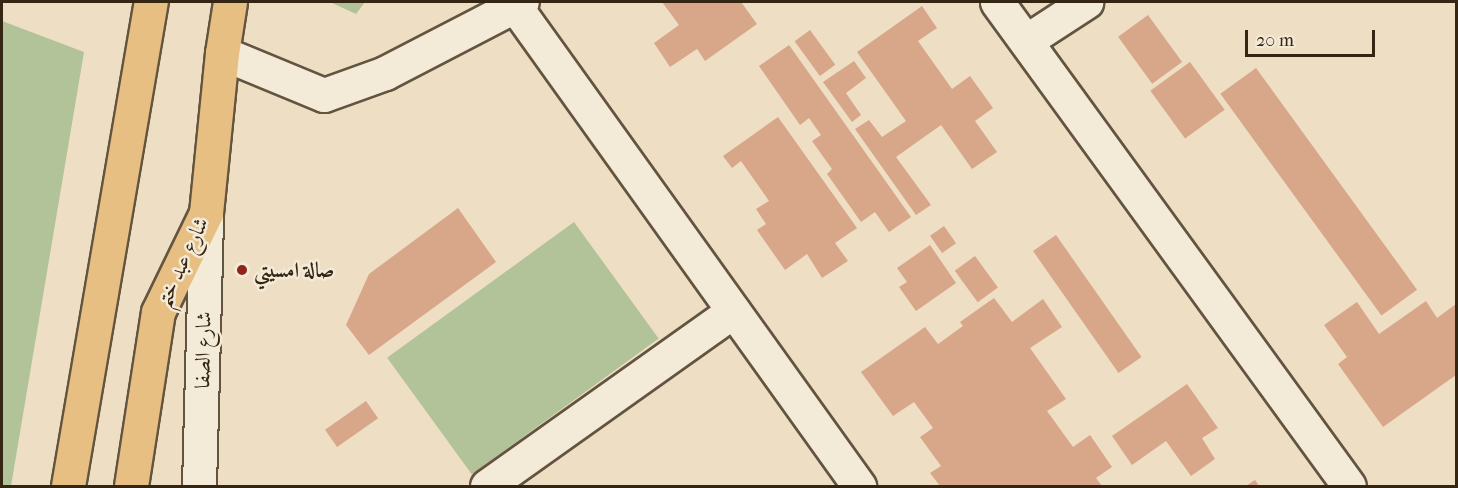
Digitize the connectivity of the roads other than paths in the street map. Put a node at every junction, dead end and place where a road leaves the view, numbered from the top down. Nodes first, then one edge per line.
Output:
1 (151, 2) edge
2 (230, 2) edge
3 (997, 2) edge
4 (1086, 2) edge
5 (519, 4) edge
6 (1026, 41) junction
7 (222, 53) junction
8 (206, 213) junction
9 (733, 311) junction
10 (68, 486) edge
11 (131, 486) edge
12 (199, 486) edge
13 (487, 486) edge
14 (859, 486) edge
15 (1349, 486) edge

1 - 10 main road
2 - 7 main road, شارع عبد ختم
3 - 6 street
4 - 6 street
5 - 7 street
5 - 9 street
6 - 15 street
7 - 8 main road, شارع عبد ختم
8 - 11 main road, شارع عبد ختم
8 - 12 street, شارع الصفا
9 - 13 street
9 - 14 street

